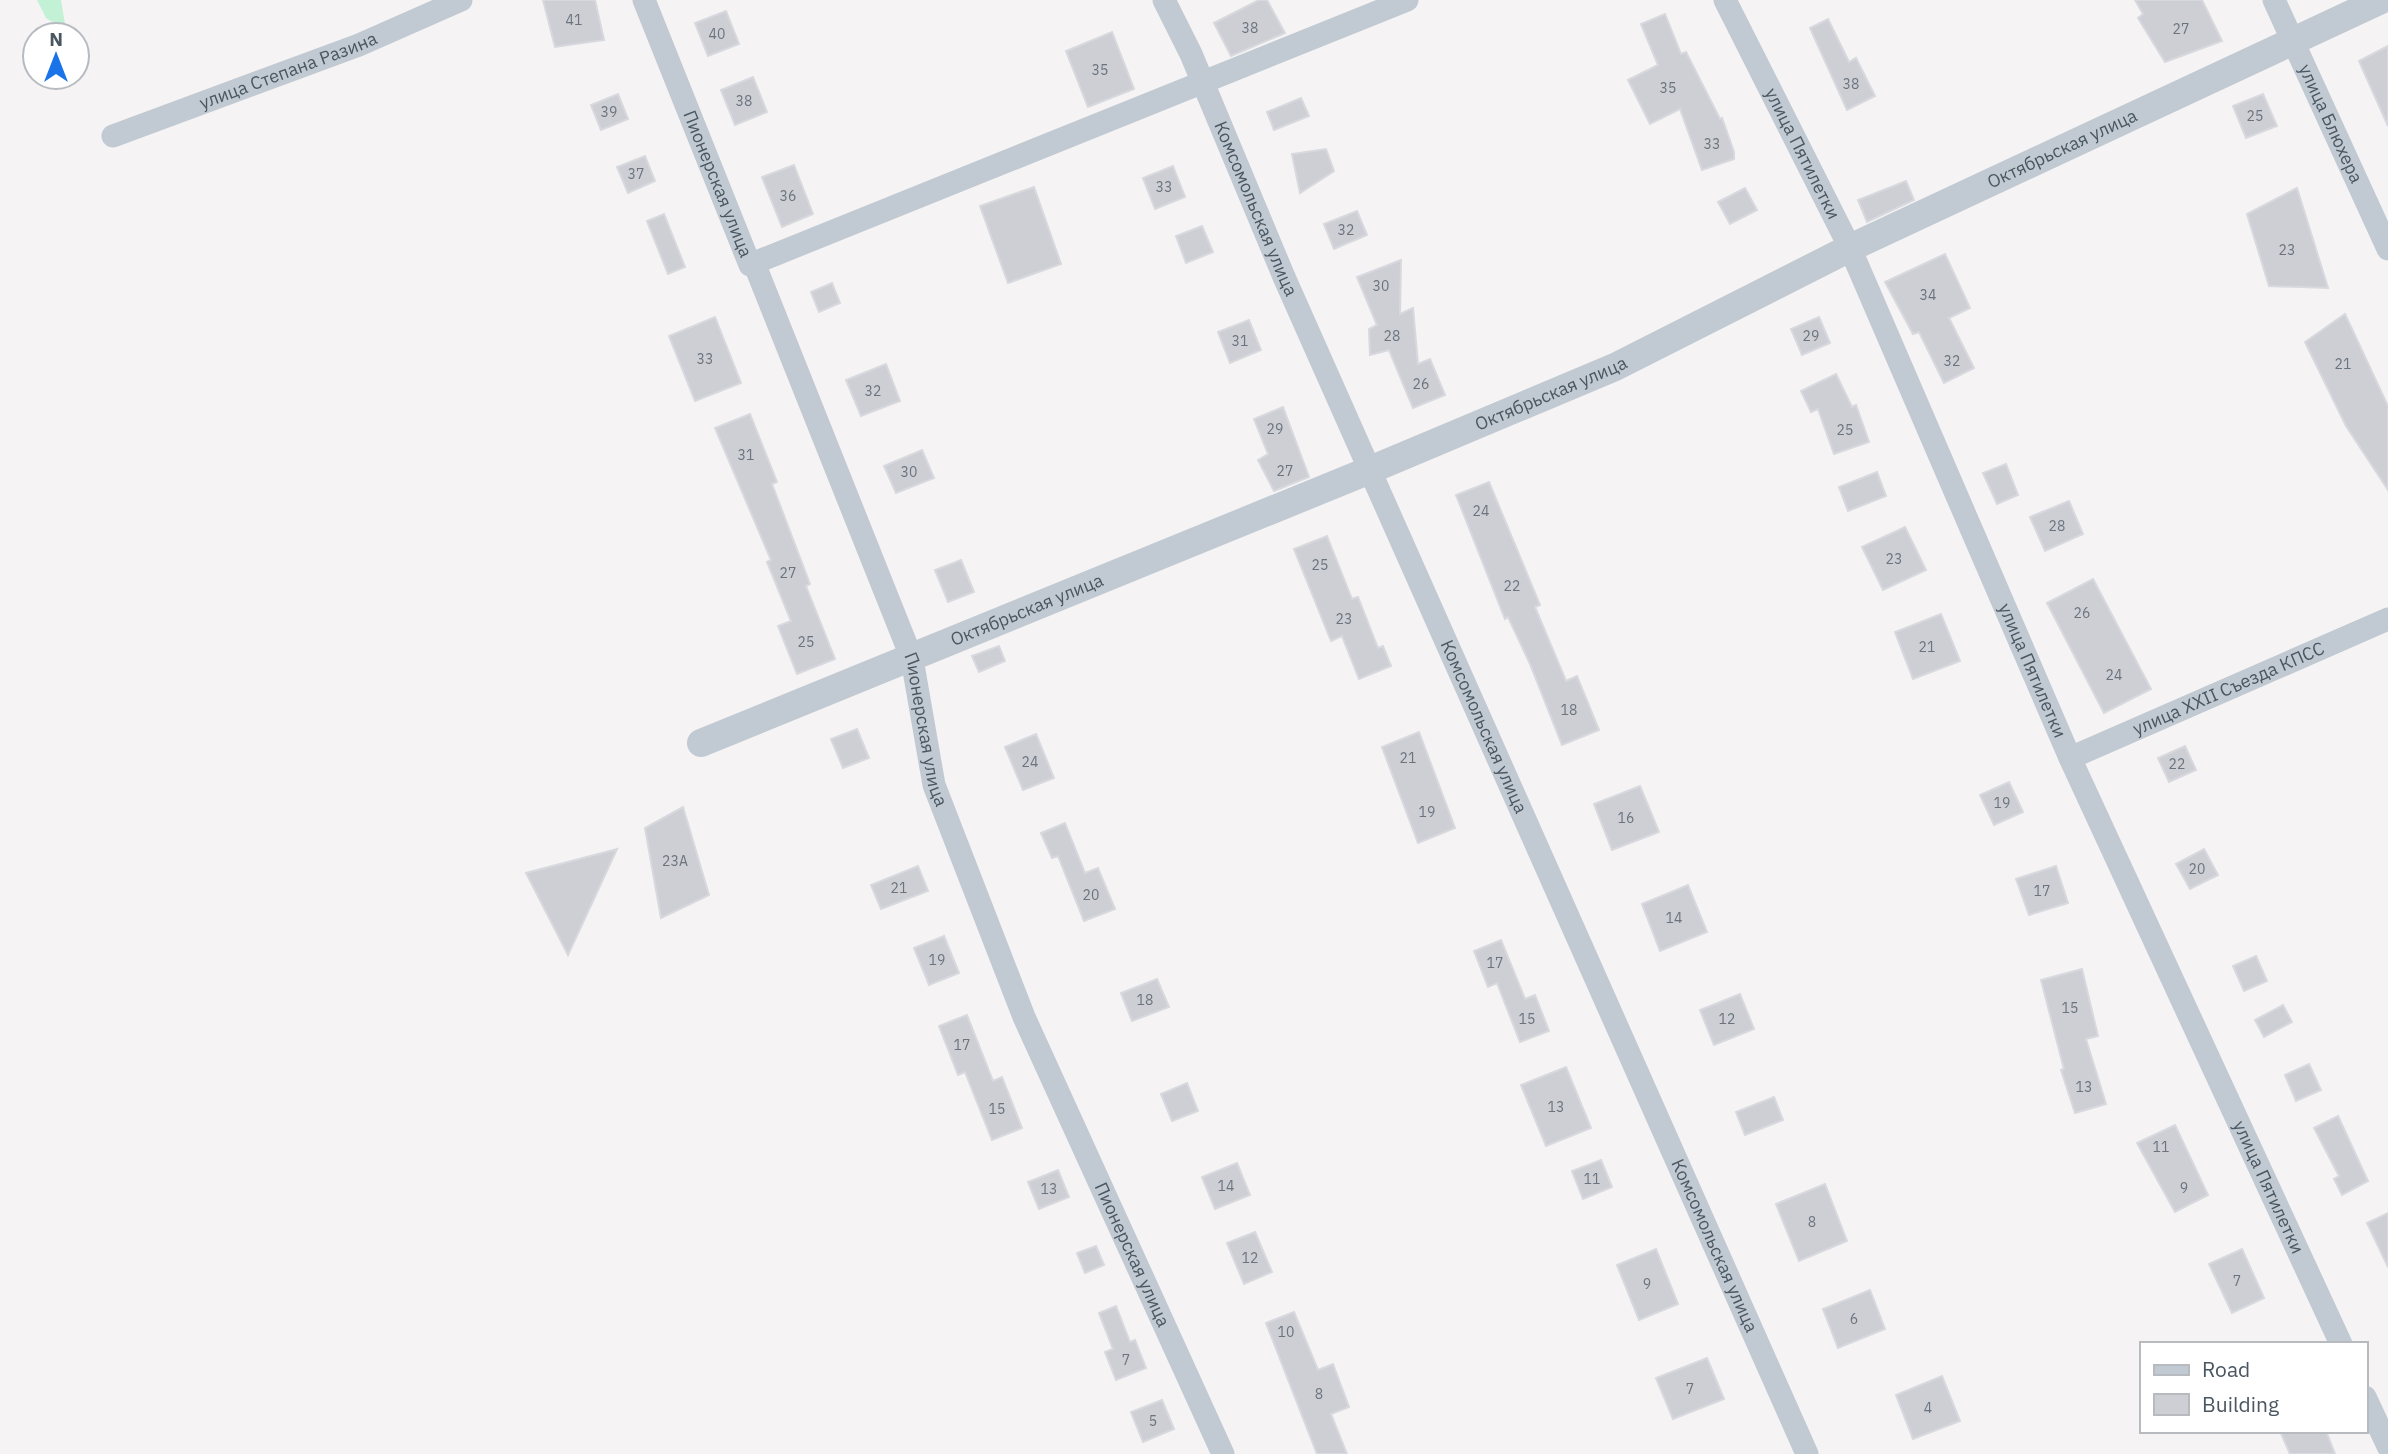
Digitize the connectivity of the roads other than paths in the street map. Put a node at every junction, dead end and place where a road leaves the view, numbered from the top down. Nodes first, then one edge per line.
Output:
1 (461, 0) edge
2 (644, 0) edge
3 (1164, 0) edge
4 (1407, 0) edge
5 (1725, 0) edge
6 (2274, 0) edge
7 (2381, 0) edge
8 (2292, 40) junction
9 (1204, 84) junction
10 (113, 136) dead end
11 (1850, 248) junction
12 (2388, 249) edge
13 (754, 263) junction
14 (1370, 470) junction
15 (2388, 619) edge
16 (912, 659) junction
17 (701, 743) dead end
18 (2070, 758) junction
19 (2340, 1342) edge
20 (2367, 1401) edge
21 (2388, 1446) edge
22 (1223, 1454) edge
23 (1807, 1454) edge

1 - 10 street, улица Степана Разина
2 - 13 street, Пионерская улица
3 - 9 street, Комсомольская улица
4 - 9 street
5 - 11 street, улица Пятилетки
6 - 8 street, улица Блюхера
7 - 8 street, Октябрьская улица
8 - 11 street, Октябрьская улица
8 - 12 street, улица Блюхера
9 - 13 street
9 - 14 street, Комсомольская улица
11 - 14 street, Октябрьская улица
11 - 18 street, улица Пятилетки
13 - 16 street, Пионерская улица
14 - 16 street, Октябрьская улица
14 - 23 street, Комсомольская улица
15 - 18 street, улица XXII Съезда КПСС
16 - 17 street, Октябрьская улица
16 - 22 street, Пионерская улица
18 - 19 street, улица Пятилетки
20 - 21 street

